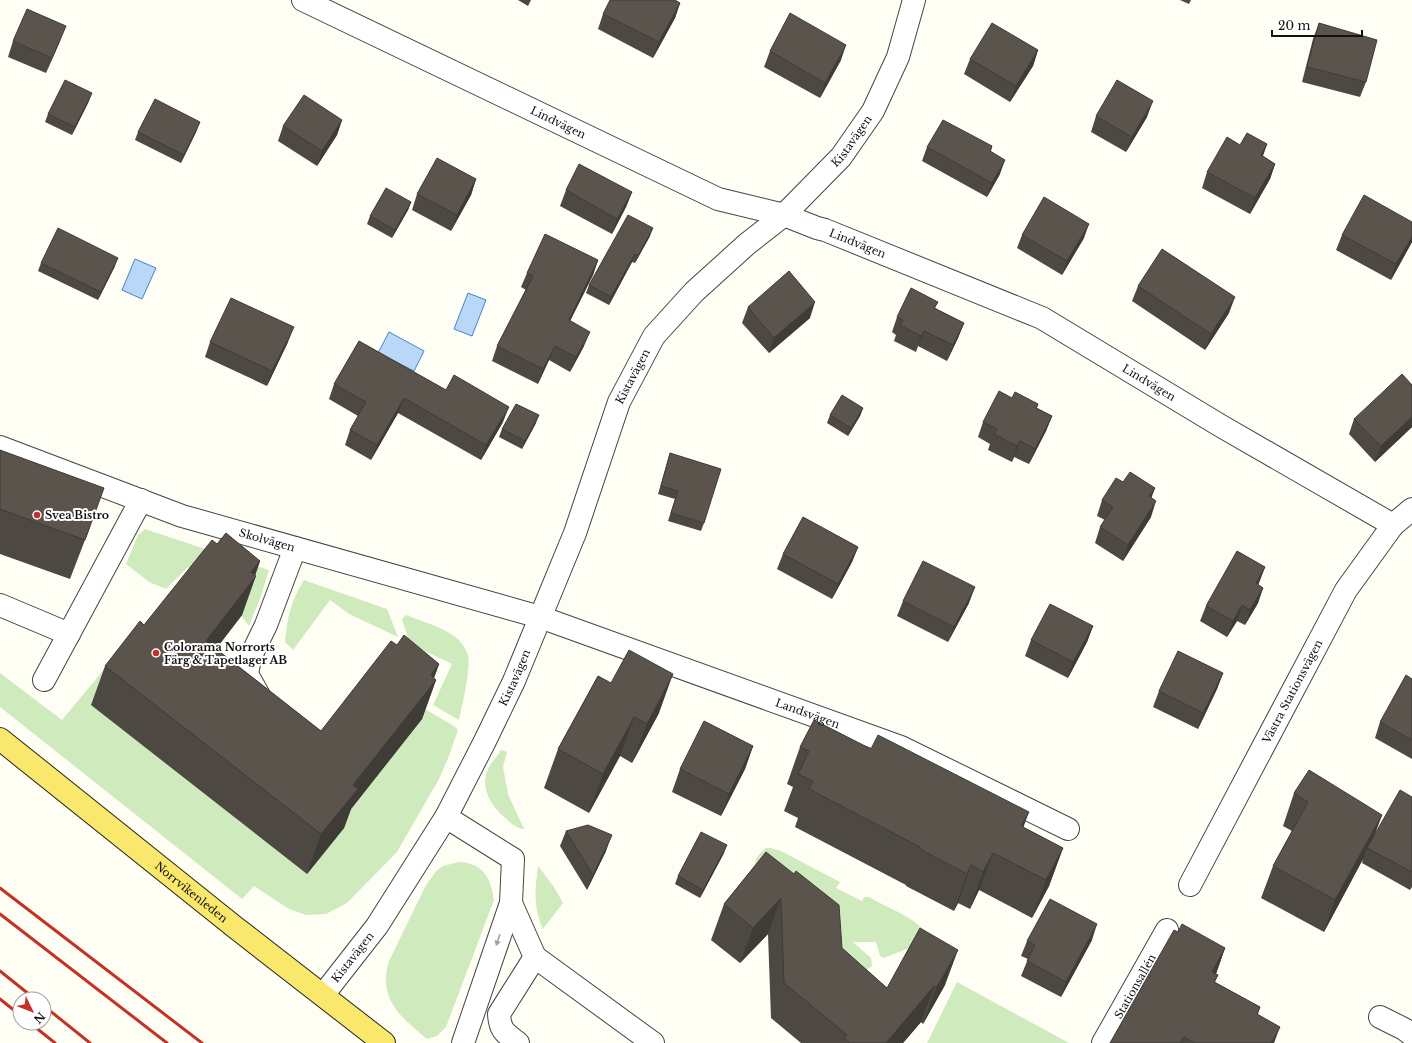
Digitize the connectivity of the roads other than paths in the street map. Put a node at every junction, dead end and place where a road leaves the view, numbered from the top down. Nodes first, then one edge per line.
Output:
1 (302, 0) edge
2 (914, 0) edge
3 (784, 215) junction
4 (0, 447) edge
5 (141, 500) junction
6 (1412, 509) edge
7 (1393, 525) junction
8 (295, 548) junction
9 (0, 605) edge
10 (540, 617) junction
11 (69, 634) junction
12 (44, 680) dead end
13 (280, 710) edge
14 (0, 739) edge
15 (446, 817) junction
16 (1068, 829) dead end
17 (1190, 885) dead end
18 (511, 903) junction
19 (1167, 930) dead end
20 (535, 957) junction
21 (323, 995) junction
22 (1380, 1017) dead end
23 (1412, 1035) edge
24 (384, 1043) edge
25 (462, 1043) edge
26 (518, 1043) edge
27 (654, 1043) edge
28 (1103, 1043) edge

1 - 3 street, Lindvägen
2 - 3 street, Kistavägen
3 - 7 street, Lindvägen
3 - 10 street, Kistavägen
4 - 5 street, Skolvägen
5 - 8 street, Skolvägen
5 - 11 street
6 - 7 street, Västra Stationsvägen
7 - 17 street, Västra Stationsvägen
8 - 10 street, Skolvägen
8 - 13 street
9 - 11 street
10 - 15 street, Kistavägen
10 - 16 street, Landsvägen
11 - 12 street
14 - 21 main road, Norrvikenleden
15 - 18 street
15 - 21 street, Kistavägen
18 - 20 street
18 -> 25 street
19 - 28 street, Stationsallén
20 - 26 street
20 - 27 street
21 - 24 main road, Norrvikenleden
22 - 23 street

